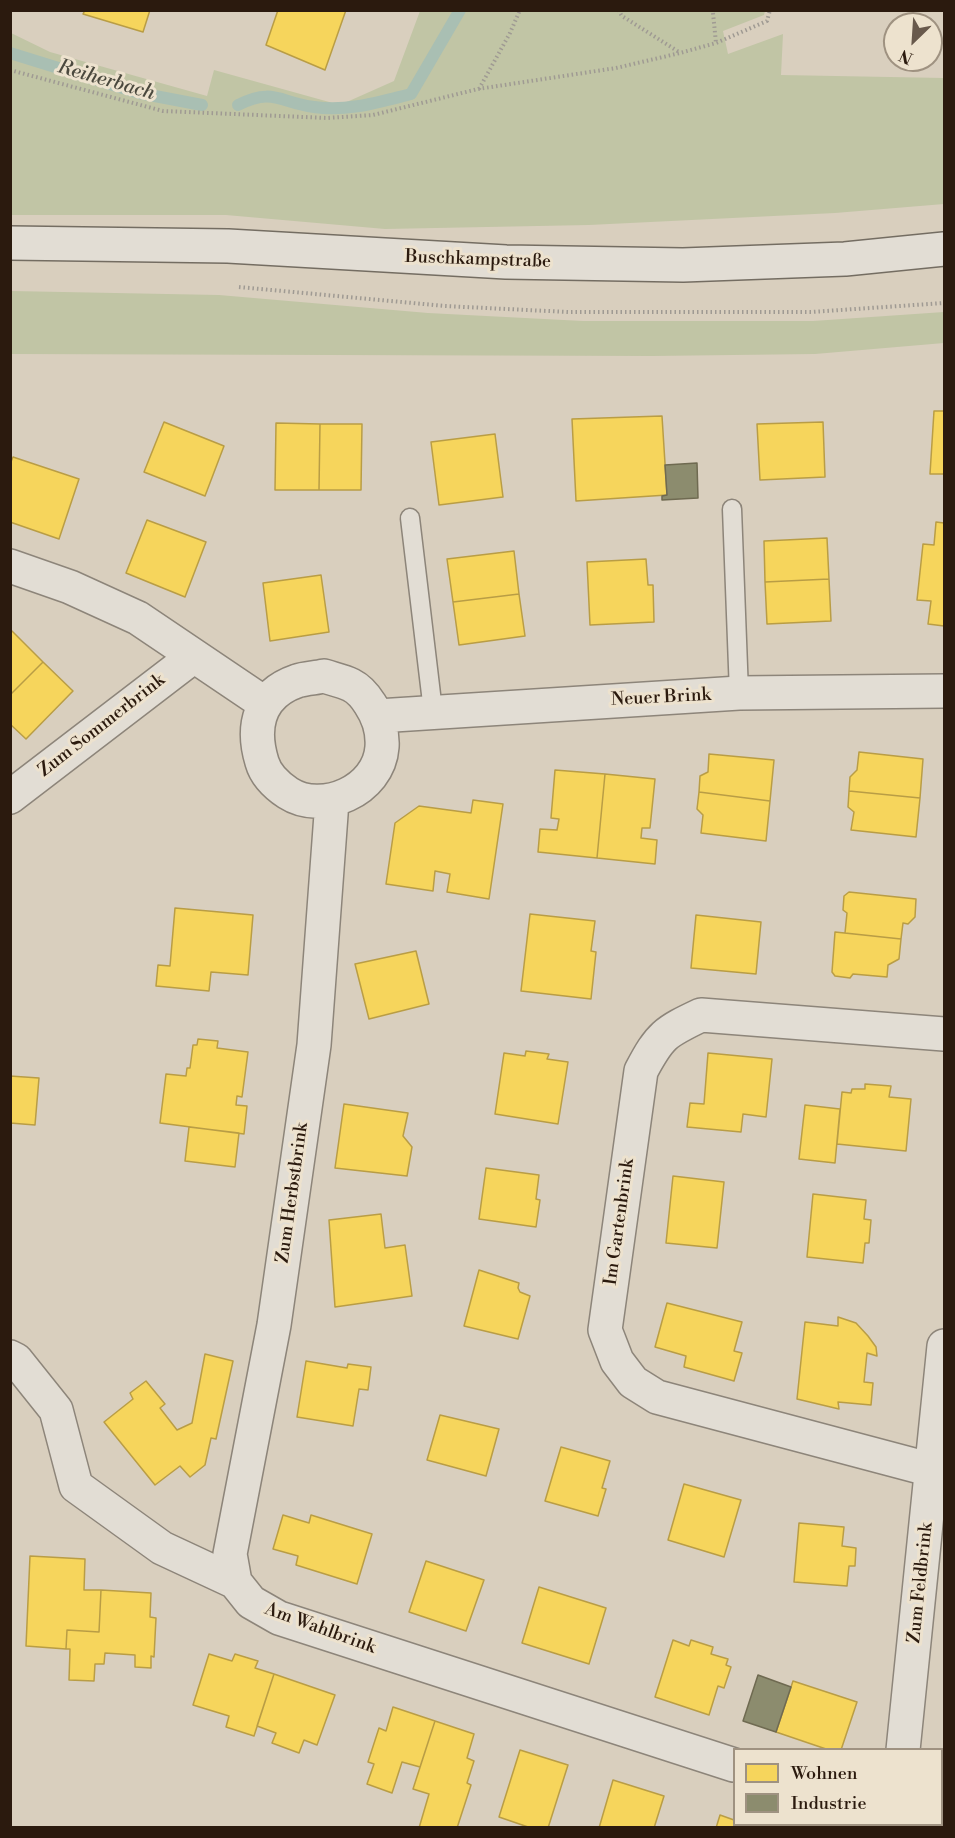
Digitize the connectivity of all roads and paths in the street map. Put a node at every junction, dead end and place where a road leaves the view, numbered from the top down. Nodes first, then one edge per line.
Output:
1 (520, 10) edge
2 (618, 10) edge
3 (770, 10) edge
4 (713, 13) dead end
5 (716, 43) junction
6 (680, 53) junction
7 (10, 70) edge
8 (478, 89) junction
9 (10, 243) edge
10 (945, 249) edge
11 (732, 508) dead end
12 (410, 518) dead end
13 (10, 566) edge
14 (194, 656) junction
15 (945, 691) edge
16 (739, 693) junction
17 (264, 704) junction
18 (433, 711) junction
19 (378, 716) junction
20 (10, 797) edge
21 (332, 801) junction
22 (945, 1034) edge
23 (945, 1346) edge
24 (10, 1357) edge
25 (932, 1470) junction
26 (235, 1582) junction
27 (903, 1748) edge
28 (733, 1764) edge

1 - 8 path
2 - 6 path
3 - 5 path
4 - 5 path
5 - 6 path
6 - 8 path
7 - 8 path
9 - 10 street, Buschkampstraße
11 - 16 lane
12 - 18 lane
13 - 14 street
14 - 17 street
14 - 20 street, Zum Sommerbrink
15 - 16 street, Neuer Brink
16 - 18 street, Neuer Brink
17 - 19 street
17 - 21 street
18 - 19 street, Neuer Brink
19 - 21 street
21 - 26 street, Zum Herbstbrink
22 - 25 street, Im Gartenbrink
23 - 25 street, Zum Feldbrink
24 - 26 street, Am Wahlbrink
25 - 27 street, Zum Feldbrink
26 - 28 street, Am Wahlbrink

